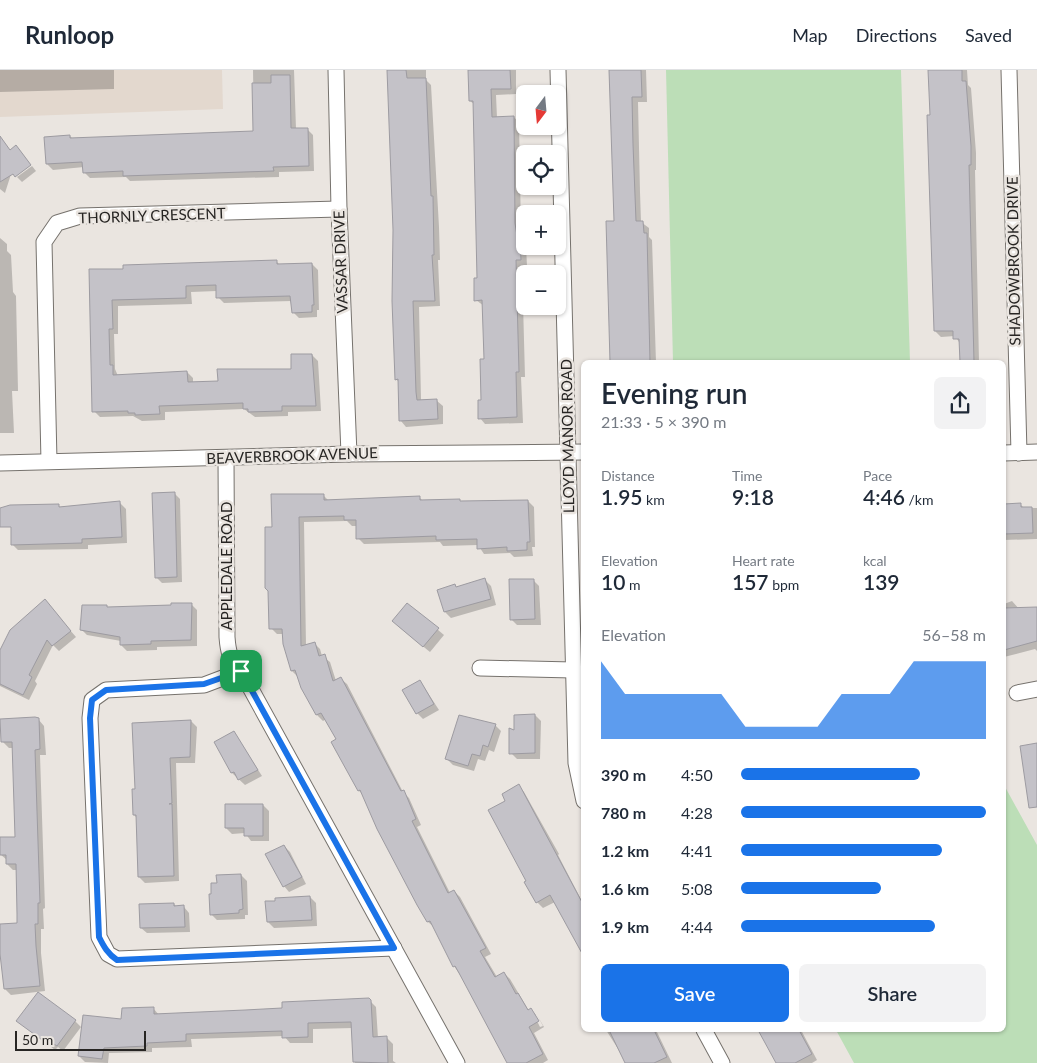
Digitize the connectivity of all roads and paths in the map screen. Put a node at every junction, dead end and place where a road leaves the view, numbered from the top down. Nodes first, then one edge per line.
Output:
1 (336, 70) edge
2 (558, 70) edge
3 (1009, 70) edge
4 (338, 209) junction
5 (568, 452) junction
6 (581, 452) edge
7 (1037, 452) edge
8 (1011, 453) edge
9 (349, 454) junction
10 (226, 458) junction
11 (49, 460) junction
12 (0, 463) edge
13 (480, 668) dead end
14 (573, 670) junction
15 (241, 671) junction
16 (1037, 689) edge
17 (1017, 693) dead end
18 (581, 786) edge
19 (394, 948) junction
20 (705, 1032) edge
21 (457, 1063) edge
22 (722, 1063) edge

1 - 4 street, VASSAR DRIVE
2 - 5 street, LLOYD MANOR ROAD
3 - 8 street, SHADOWBROOK DRIVE
4 - 9 street, VASSAR DRIVE
4 - 11 street, THORNLY CRESCENT
5 - 6 street, BEAVERBROOK AVENUE
5 - 9 street, BEAVERBROOK AVENUE
5 - 14 street, LLOYD MANOR ROAD
7 - 8 street
9 - 10 street, BEAVERBROOK AVENUE
10 - 11 street, BEAVERBROOK AVENUE
10 - 15 street, APPLEDALE ROAD
11 - 12 street, BEAVERBROOK AVENUE
13 - 14 street
14 - 18 street, LLOYD MANOR ROAD
15 - 19 street, APPLEDALE ROAD
15 - 19 street
16 - 17 street
19 - 21 street, APPLEDALE ROAD
20 - 22 street

